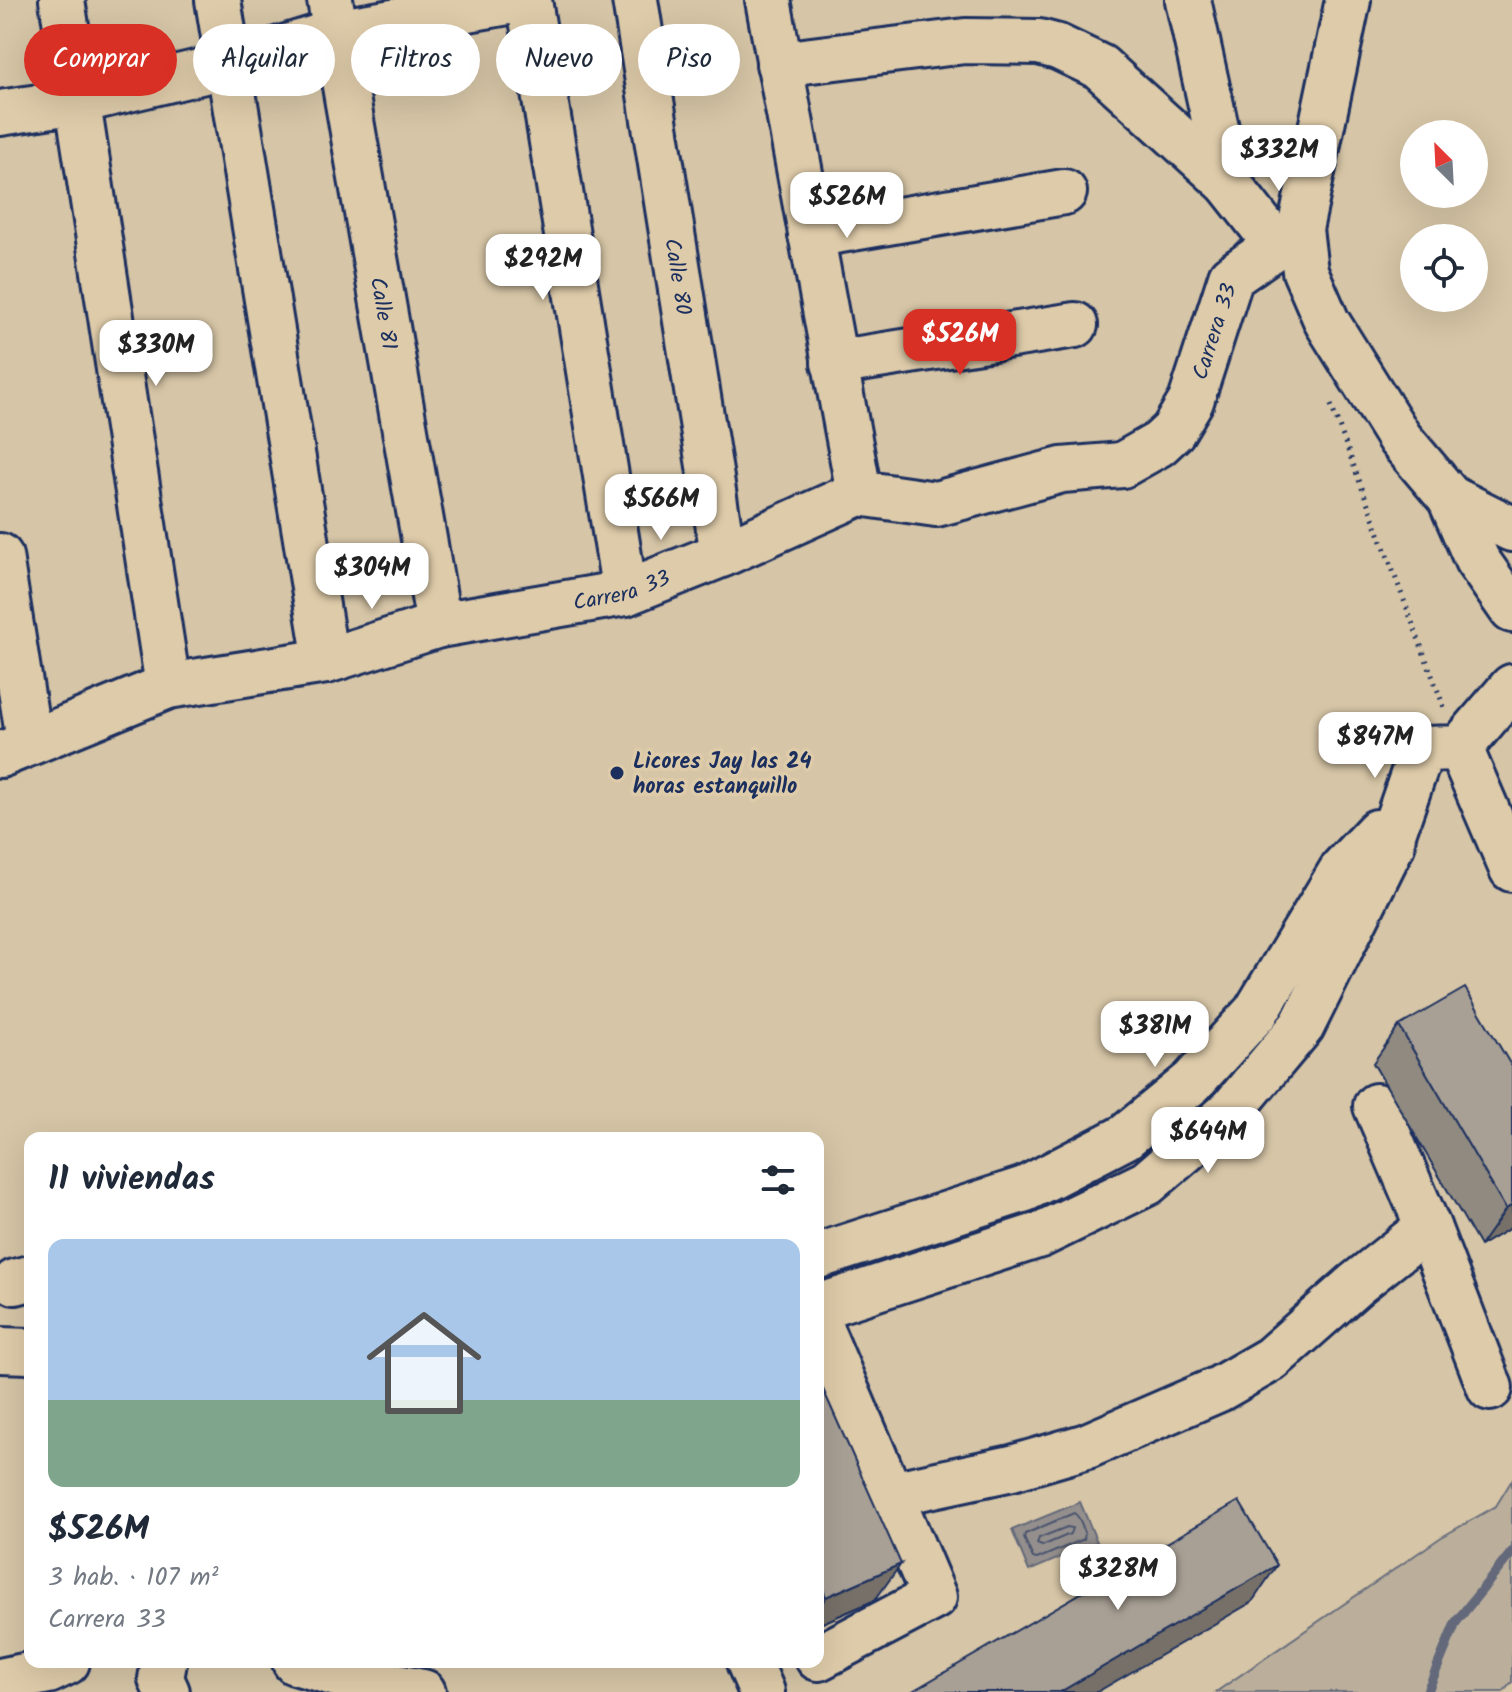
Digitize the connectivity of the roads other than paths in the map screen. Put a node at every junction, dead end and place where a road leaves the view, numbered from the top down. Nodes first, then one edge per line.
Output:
1 (62, 0) edge
2 (218, 0) edge
3 (520, 0) edge
4 (529, 0) edge
5 (635, 0) edge
6 (768, 0) edge
7 (1188, 0) edge
8 (1348, 0) edge
9 (332, 16) edge
10 (222, 24) edge
11 (779, 64) junction
12 (193, 74) edge
13 (234, 96) edge
14 (78, 101) junction
15 (0, 113) edge
16 (1228, 183) junction
17 (1064, 192) dead end
18 (811, 235) junction
19 (1288, 237) junction
20 (1075, 325) dead end
21 (834, 363) junction
22 (859, 493) junction
23 (1450, 498) junction
24 (1512, 529) edge
25 (723, 554) junction
26 (0, 556) edge
27 (625, 593) junction
28 (1512, 610) edge
29 (439, 625) junction
30 (326, 661) junction
31 (168, 686) junction
32 (1512, 687) edge
33 (14, 748) edge
34 (1460, 748) junction
35 (1393, 833) junction
36 (1512, 869) edge
37 (1376, 1106) dead end
38 (1428, 1227) junction
39 (824, 1254) edge
40 (824, 1305) edge
41 (824, 1337) edge
42 (0, 1350) edge
43 (24, 1351) edge
44 (1490, 1388) dead end
45 (891, 1494) junction
46 (824, 1655) edge
47 (54, 1668) edge
48 (163, 1668) edge
49 (316, 1668) edge
50 (752, 1668) edge
51 (0, 1681) edge
52 (167, 1692) edge
53 (423, 1692) edge
54 (762, 1692) edge

1 - 14 street
2 - 10 street
3 - 9 street
4 - 27 street
5 - 25 street, Calle 80
6 - 11 street
7 - 16 street
8 - 19 street
9 - 29 street, Calle 81
11 - 16 street
11 - 18 street
12 - 14 street
13 - 30 street
14 - 15 street
14 - 31 street
16 - 19 street
17 - 18 street
18 - 21 street
19 - 22 street, Carrera 33
19 - 23 street
20 - 21 street
21 - 22 street
22 - 25 street, Carrera 33
23 - 24 street
23 - 28 street
25 - 27 street, Carrera 33
26 - 33 street
27 - 29 street, Carrera 33
29 - 30 street, Carrera 33
30 - 31 street, Carrera 33
31 - 33 street, Carrera 33
32 - 34 street
34 - 35 street
34 - 36 street
35 - 39 street
35 - 40 street
37 - 38 street
38 - 44 street
38 - 45 street
41 - 45 street
42 - 43 street
45 - 46 street
47 - 51 street
48 - 52 street
49 - 53 street
50 - 54 street

